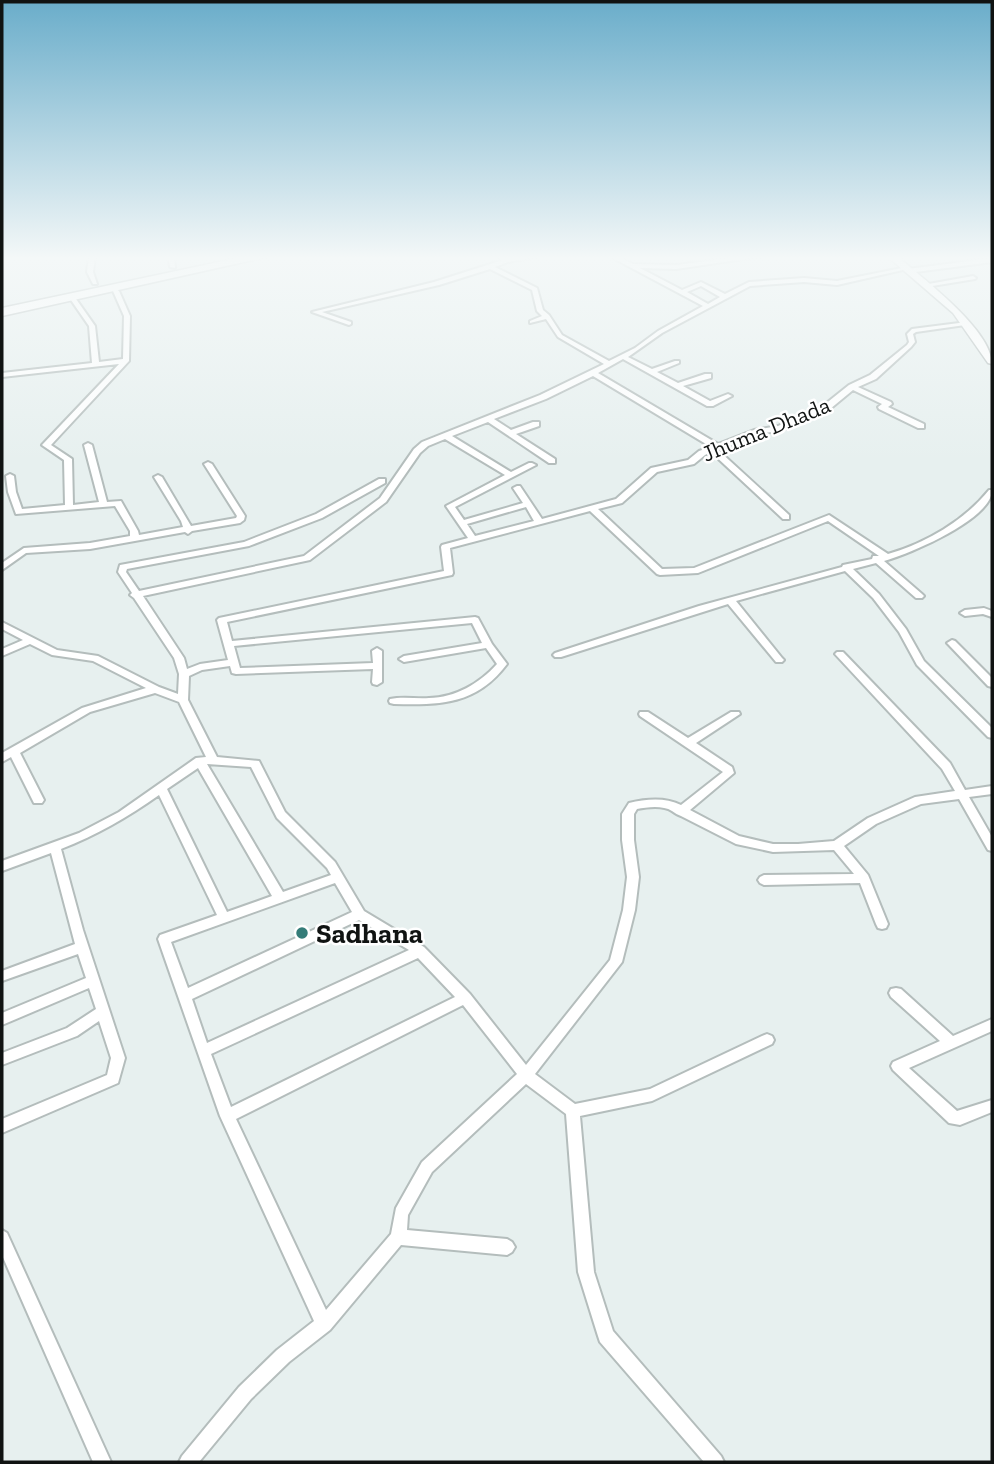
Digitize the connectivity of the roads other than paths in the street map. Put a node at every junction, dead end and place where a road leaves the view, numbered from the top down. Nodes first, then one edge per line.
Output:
1 (91, 324) edge
2 (127, 324) edge
3 (552, 324) edge
4 (676, 324) edge
5 (955, 324) edge
6 (965, 324) edge
7 (622, 356) junction
8 (126, 361) junction
9 (992, 361) edge
10 (677, 362) dead end
11 (96, 364) junction
12 (609, 364) junction
13 (651, 372) junction
14 (593, 373) junction
15 (2, 375) edge
16 (708, 376) dead end
17 (677, 386) junction
18 (852, 387) junction
19 (728, 397) dead end
20 (489, 419) junction
21 (536, 424) dead end
22 (921, 426) dead end
23 (510, 433) junction
24 (445, 435) junction
25 (88, 445) dead end
26 (715, 448) junction
27 (552, 461) dead end
28 (208, 464) dead end
29 (532, 465) dead end
30 (10, 475) dead end
31 (510, 475) junction
32 (158, 477) dead end
33 (382, 481) dead end
34 (517, 488) dead end
35 (992, 495) edge
36 (103, 503) junction
37 (528, 504) junction
38 (69, 508) junction
39 (592, 508) junction
40 (786, 517) dead end
41 (462, 523) junction
42 (540, 523) junction
43 (188, 531) junction
44 (135, 539) junction
45 (473, 540) junction
46 (881, 558) junction
47 (2, 567) edge
48 (846, 567) junction
49 (135, 595) junction
50 (919, 596) dead end
51 (731, 601) junction
52 (965, 613) dead end
53 (992, 614) edge
54 (2, 625) edge
55 (28, 641) junction
56 (952, 643) dead end
57 (228, 644) junction
58 (488, 645) junction
59 (377, 650) dead end
60 (2, 653) edge
61 (840, 653) dead end
62 (558, 655) dead end
63 (404, 659) dead end
64 (779, 660) dead end
65 (233, 663) junction
66 (378, 666) junction
67 (184, 674) junction
68 (990, 678) edge
69 (377, 682) dead end
70 (155, 689) junction
71 (183, 700) junction
72 (394, 701) dead end
73 (644, 714) dead end
74 (735, 714) dead end
75 (992, 734) edge
76 (688, 743) junction
77 (14, 752) junction
78 (2, 758) edge
79 (207, 760) junction
80 (161, 788) junction
81 (992, 790) edge
82 (961, 794) junction
83 (38, 800) dead end
84 (680, 812) junction
85 (837, 845) junction
86 (55, 846) junction
87 (992, 847) edge
88 (2, 866) edge
89 (338, 877) junction
90 (864, 878) junction
91 (764, 880) dead end
92 (280, 898) junction
93 (360, 914) junction
94 (224, 918) junction
95 (882, 924) dead end
96 (82, 947) junction
97 (420, 951) junction
98 (2, 976) edge
99 (93, 981) junction
100 (896, 993) dead end
101 (184, 996) junction
102 (465, 998) junction
103 (103, 1011) junction
104 (2, 1019) edge
105 (992, 1025) edge
106 (767, 1040) dead end
107 (950, 1042) junction
108 (204, 1051) junction
109 (2, 1059) edge
110 (526, 1075) junction
111 (992, 1106) edge
112 (573, 1111) junction
113 (228, 1116) junction
114 (2, 1126) edge
115 (398, 1237) junction
116 (2, 1238) edge
117 (507, 1247) dead end
118 (324, 1324) junction
119 (102, 1462) edge
120 (188, 1462) edge
121 (715, 1462) edge

1 - 11 street
2 - 8 street
3 - 12 street
4 - 7 street
5 - 18 street, Jhuma Dhada
6 - 9 street
7 - 12 street
7 - 13 street
8 - 11 street
8 - 38 street
10 - 13 street
11 - 15 street
12 - 14 street
13 - 17 street
14 - 20 street
14 - 26 street
16 - 17 street
17 - 19 street
18 - 22 street
18 - 26 street, Jhuma Dhada
20 - 23 street
20 - 24 street
21 - 23 street
23 - 27 street
24 - 31 street
24 - 49 street
25 - 36 street
26 - 39 street, Jhuma Dhada
26 - 40 street
28 - 43 street
29 - 31 street
30 - 38 street
31 - 41 street
32 - 43 street
33 - 49 street
34 - 37 street
35 - 46 street
36 - 38 street
36 - 44 street
37 - 41 street
37 - 42 street
39 - 42 street, Jhuma Dhada
39 - 46 street
41 - 45 street
42 - 45 street, Jhuma Dhada
43 - 44 street
44 - 47 street
45 - 57 street, Jhuma Dhada
46 - 48 street
46 - 50 street
48 - 51 street
48 - 75 street
49 - 67 street
51 - 62 street
51 - 64 street
52 - 53 street
54 - 55 street
55 - 60 street
55 - 70 street
56 - 68 street
57 - 58 street
57 - 65 street
58 - 63 street
58 - 72 street
59 - 66 street
61 - 82 street
65 - 66 street
65 - 67 street
66 - 69 street
67 - 71 street
70 - 71 street
70 - 77 street
71 - 79 street
73 - 76 street
74 - 76 street
76 - 84 street
77 - 78 street
77 - 83 street
79 - 80 street
79 - 89 street
79 - 92 street
80 - 86 street
80 - 94 street
81 - 82 street
82 - 85 street
82 - 87 street
84 - 85 street
84 - 110 street
85 - 90 street
86 - 88 street
86 - 96 street
89 - 92 street
89 - 93 street
90 - 91 street
90 - 95 street
92 - 94 street
93 - 97 street
93 - 101 street
94 - 101 street
96 - 98 street
96 - 99 street
97 - 102 street
97 - 108 street
99 - 103 street
99 - 104 street
100 - 107 street
101 - 108 street
102 - 110 street
102 - 113 street
103 - 109 street
103 - 114 street
105 - 107 street
106 - 112 street
107 - 111 street
108 - 113 street
110 - 112 street
110 - 115 street
112 - 121 street
113 - 118 street
115 - 117 street
115 - 118 street
116 - 119 street
118 - 120 street

